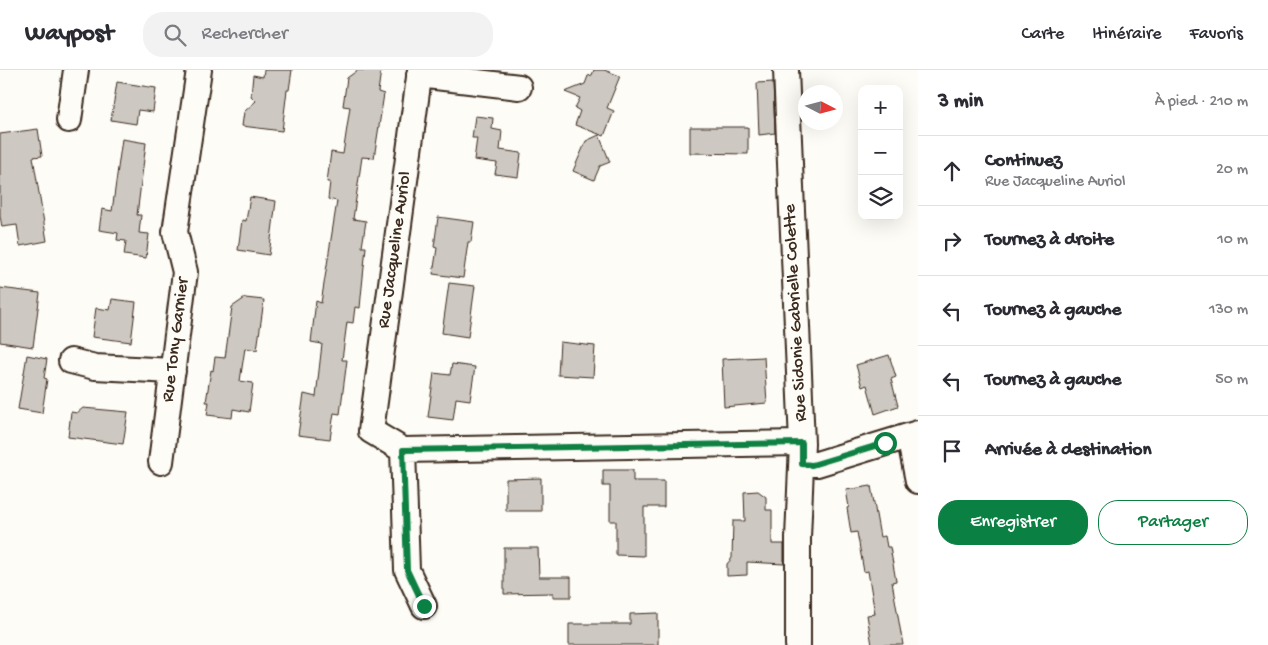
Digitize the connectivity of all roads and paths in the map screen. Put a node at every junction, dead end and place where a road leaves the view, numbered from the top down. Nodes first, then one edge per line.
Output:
1 (76, 70) edge
2 (199, 70) edge
3 (786, 70) edge
4 (419, 73) edge
5 (519, 87) dead end
6 (69, 120) dead end
7 (71, 360) dead end
8 (173, 371) junction
9 (913, 435) edge
10 (403, 450) junction
11 (802, 453) junction
12 (161, 462) dead end
13 (918, 481) edge
14 (424, 606) dead end
15 (798, 645) edge

1 - 6 street
2 - 8 street, Rue Tony Garnier
3 - 11 street, Rue Sidonie Gabrielle Colette
4 - 5 street
4 - 10 street, Rue Jacqueline Auriol
7 - 8 street
8 - 12 street, Rue Tony Garnier
9 - 11 street
9 - 13 street
10 - 11 street
10 - 14 street
11 - 15 street, Rue Sidonie Gabrielle Colette

